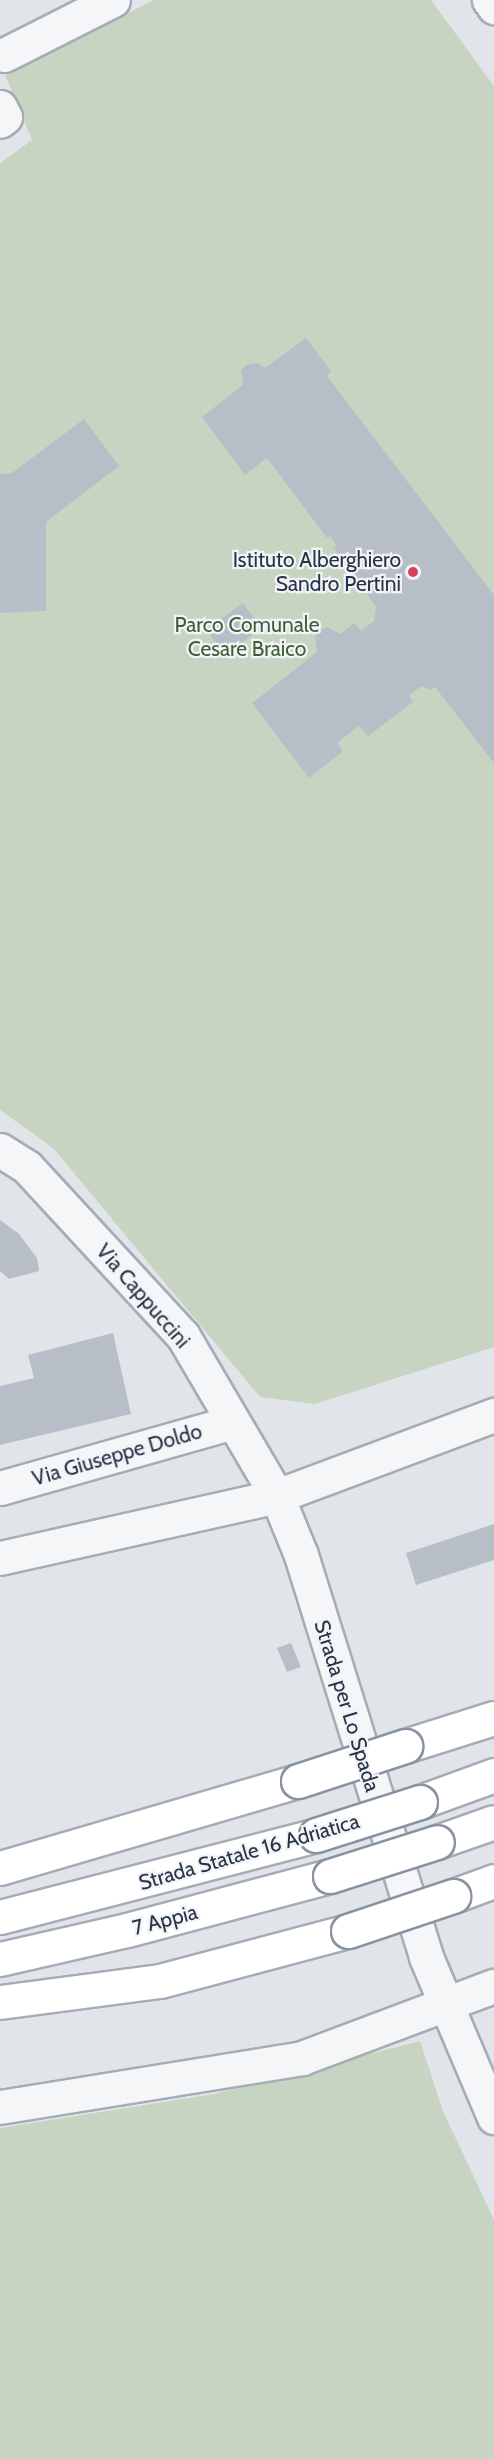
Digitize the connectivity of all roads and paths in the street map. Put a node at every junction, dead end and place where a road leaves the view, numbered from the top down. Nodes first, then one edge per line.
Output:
1 (113, 0) edge
2 (489, 0) edge
3 (494, 7) edge
4 (4, 55) dead end
5 (0, 1150) edge
6 (494, 1415) edge
7 (233, 1422) junction
8 (0, 1488) edge
9 (277, 1496) junction
10 (0, 1558) edge
11 (494, 1718) edge
12 (494, 1775) edge
13 (494, 1822) edge
14 (0, 1868) edge
15 (494, 1881) edge
16 (0, 1917) edge
17 (0, 1959) edge
18 (494, 1986) edge
19 (0, 2002) edge
20 (445, 2005) junction
21 (0, 2107) edge
22 (494, 2117) edge

1 - 4 street
2 - 3 street
5 - 7 street, Via Cappuccini
6 - 9 street
7 - 8 street, Via Giuseppe Doldo
7 - 9 street, Via Cappuccini
9 - 10 street
9 - 20 street, Strada per Lo Spada
11 - 14 highway, bridge
12 - 16 highway, Strada Statale 16 Adriatica, bridge
13 - 17 highway, 7 Appia, bridge
15 - 19 highway, bridge
18 - 20 street
20 - 21 street
20 - 22 street, Strada per Lo Spada

